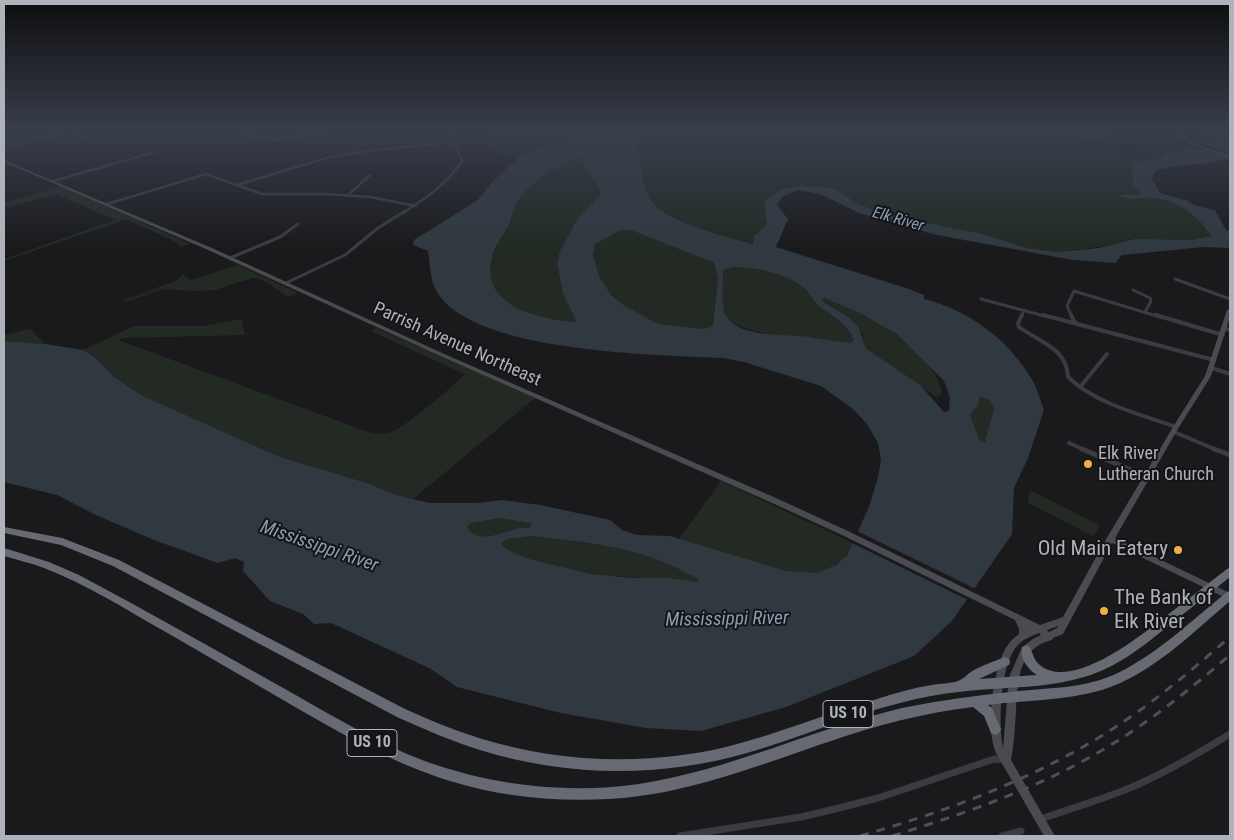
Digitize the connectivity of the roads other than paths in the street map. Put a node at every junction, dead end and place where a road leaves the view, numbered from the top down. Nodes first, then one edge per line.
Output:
1 (28, 170) edge
2 (91, 170) edge
3 (287, 170) edge
4 (455, 170) edge
5 (370, 175) dead end
6 (53, 181) junction
7 (237, 185) junction
8 (346, 196) junction
9 (107, 204) junction
10 (416, 206) junction
11 (298, 224) dead end
12 (230, 258) junction
13 (1175, 279) dead end
14 (286, 283) junction
15 (1133, 290) dead end
16 (981, 299) dead end
17 (1230, 299) edge
18 (1024, 310) junction
19 (1230, 310) edge
20 (1145, 312) junction
21 (1075, 323) junction
22 (1226, 331) edge
23 (1107, 354) dead end
24 (1215, 361) junction
25 (1212, 368) junction
26 (1230, 374) edge
27 (1080, 387) junction
28 (1175, 429) junction
29 (1069, 443) dead end
30 (1230, 455) edge
31 (1147, 477) junction
32 (4, 530) edge
33 (845, 533) joint
34 (1111, 539) junction
35 (4, 552) edge
36 (1230, 572) edge
37 (1210, 587) junction
38 (1230, 596) edge
39 (1017, 618) junction
40 (1065, 620) junction
41 (1040, 629) junction
42 (1022, 637) junction
43 (1049, 637) junction
44 (1026, 650) junction
45 (1005, 662) junction
46 (1064, 677) junction
47 (1014, 682) junction
48 (1000, 683) junction
49 (962, 686) junction
50 (1012, 696) junction
51 (998, 698) junction
52 (974, 701) junction
53 (995, 729) junction
54 (1230, 734) edge
55 (1006, 760) junction
56 (1041, 819) junction
57 (1021, 831) dead end
58 (680, 836) edge
59 (1002, 836) edge
60 (1050, 836) edge

1 - 6 main road, Parrish Avenue Northeast
2 - 6 street
3 - 7 street
4 - 10 street
5 - 8 street
6 - 9 main road, Parrish Avenue Northeast
7 - 8 street
7 - 9 street
8 - 10 street
9 - 12 main road, Parrish Avenue Northeast
10 - 14 street
11 - 12 street
12 - 14 main road, Parrish Avenue Northeast
13 - 17 street
14 - 33 main road, Parrish Avenue Northeast
15 - 20 street
16 - 18 street
18 - 21 street
18 - 27 street
19 - 22 street
20 - 21 street
20 - 22 street
21 - 24 street
22 - 24 street
23 - 27 street
24 - 25 street
25 - 26 street
25 - 28 street
27 - 28 street
28 - 30 street
28 - 31 street
29 - 31 street
31 - 34 street
32 - 49 highway, US 10
33 - 39 street, Parrish Avenue Northeast
34 - 37 street
34 - 40 street
35 - 52 highway, US 10
36 - 37 highway, US 10
37 - 38 street
37 - 46 highway, US 10
38 - 50 highway, US 10
39 - 41 street, Parrish Avenue Northeast
39 - 42 street
40 - 41 street
40 - 43 street
41 - 42 street
41 - 43 street, Parrish Avenue Northeast
42 - 45 street
43 - 44 street
44 - 46 highway
44 - 47 street
45 - 48 street
45 - 49 highway
46 - 47 highway, US 10
47 - 48 highway, US 10
47 - 50 street
48 - 49 highway, US 10
48 - 51 street
50 - 51 highway, US 10
50 - 55 street
51 - 52 highway, US 10
51 - 53 street
52 - 53 highway
53 - 55 street
54 - 56 street
55 - 56 street
55 - 58 street
56 - 60 street
57 - 59 street

